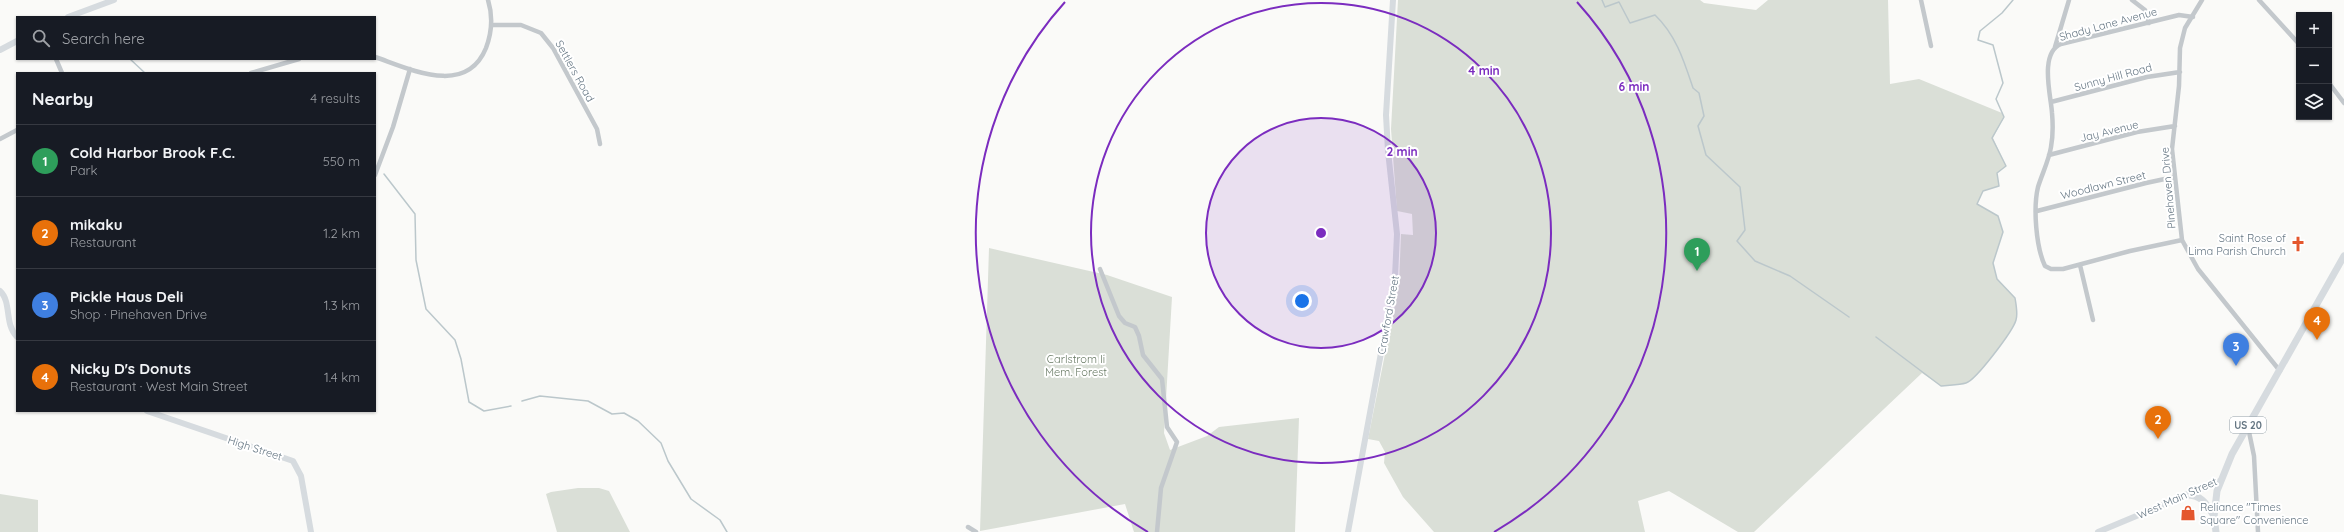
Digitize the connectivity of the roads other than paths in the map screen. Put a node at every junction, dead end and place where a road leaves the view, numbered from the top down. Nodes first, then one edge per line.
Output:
1 (114, 0) edge
2 (488, 0) edge
3 (1393, 0) edge
4 (1921, 0) edge
5 (2069, 0) edge
6 (2132, 0) edge
7 (2202, 0) edge
8 (2259, 0) edge
9 (71, 16) edge
10 (2193, 17) junction
11 (2149, 23) junction
12 (491, 25) junction
13 (2296, 41) edge
14 (16, 42) edge
15 (1931, 46) dead end
16 (2055, 49) junction
17 (0, 50) edge
18 (376, 57) edge
19 (56, 60) edge
20 (296, 60) edge
21 (410, 69) junction
22 (62, 72) edge
23 (254, 72) edge
24 (2180, 72) junction
25 (2330, 84) edge
26 (2051, 102) junction
27 (2344, 103) edge
28 (2175, 126) junction
29 (16, 131) edge
30 (0, 139) edge
31 (600, 144) dead end
32 (2049, 155) junction
33 (376, 172) edge
34 (2174, 178) junction
35 (2037, 211) junction
36 (2182, 240) junction
37 (2344, 256) edge
38 (2080, 265) junction
39 (1100, 269) dead end
40 (0, 291) edge
41 (2093, 320) dead end
42 (16, 335) edge
43 (2280, 371) junction
44 (150, 412) edge
45 (2248, 426) junction
46 (2220, 481) junction
47 (2186, 495) junction
48 (2214, 517) junction
49 (968, 527) dead end
50 (311, 532) edge
51 (976, 532) edge
52 (1156, 532) edge
53 (1348, 532) edge
54 (2098, 532) edge
55 (2216, 532) edge
56 (2258, 532) edge

1 - 9 street
2 - 12 street
3 - 53 street, Crawford Street
4 - 15 street
5 - 16 street
6 - 11 street
7 - 10 street, Pinehaven Drive
8 - 13 street
10 - 11 street, Shady Lane Avenue
10 - 24 street, Pinehaven Drive
11 - 16 street, Shady Lane Avenue
12 - 21 street
12 - 31 street, Settlers Road
14 - 17 street
16 - 26 street, Shady Lane Avenue
18 - 21 street
19 - 22 street
20 - 23 street
21 - 33 street
24 - 26 street, Sunny Hill Road
24 - 28 street, Pinehaven Drive
25 - 27 street
26 - 32 street, Shady Lane Avenue
28 - 32 street, Jay Avenue
28 - 34 street, Pinehaven Drive
29 - 30 street
32 - 35 street, Shady Lane Avenue
34 - 35 street, Woodlawn Street
34 - 36 street, Pinehaven Drive
35 - 38 street, Shady Lane Avenue
36 - 38 street, Shady Lane Avenue
36 - 43 street, Pinehaven Drive
37 - 43 main road, West Main Street / US 20
38 - 41 street
39 - 52 street
40 - 42 street
43 - 45 main road, West Main Street / US 20
44 - 50 street, High Street
45 - 46 main road, West Main Street / US 20
45 - 56 street
46 - 47 street, West Main Street
46 - 48 main road, US 20
47 - 48 main road
47 - 54 street, West Main Street
48 - 55 main road, US 20
49 - 51 street

